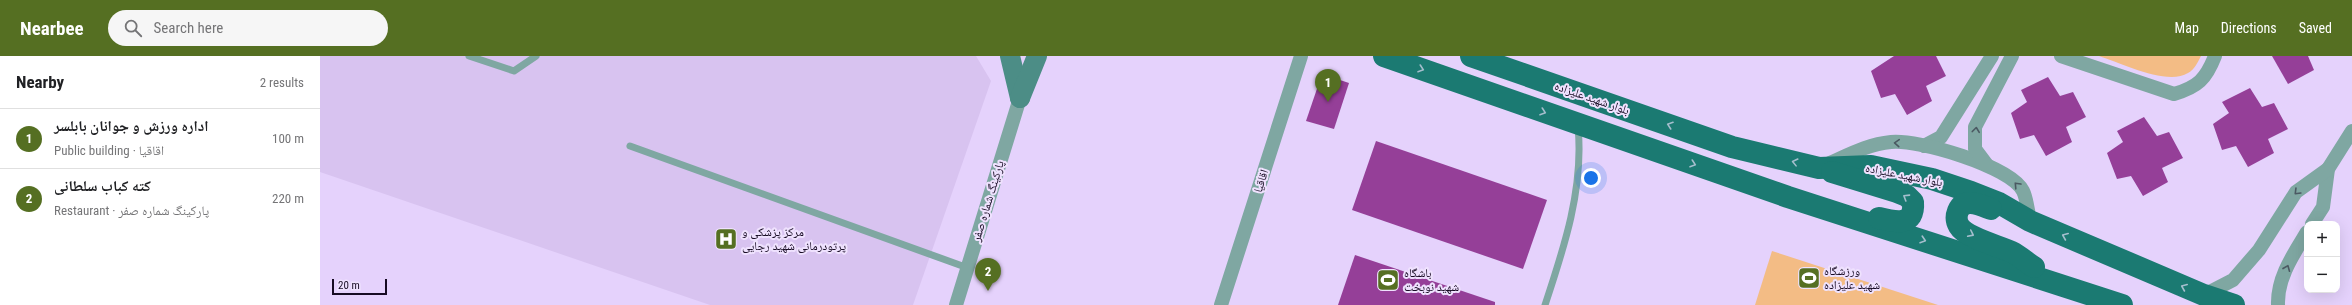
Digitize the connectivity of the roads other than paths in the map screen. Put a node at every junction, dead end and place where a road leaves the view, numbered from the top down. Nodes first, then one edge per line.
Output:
1 (469, 56) edge
2 (536, 56) edge
3 (1010, 56) edge
4 (1037, 56) edge
5 (1301, 56) edge
6 (1384, 56) edge
7 (1471, 56) edge
8 (1992, 56) edge
9 (2012, 56) edge
10 (2061, 56) edge
11 (2215, 56) edge
12 (1020, 98) junction
13 (1578, 124) junction
14 (2352, 131) edge
15 (630, 146) dead end
16 (1924, 146) junction
17 (1988, 165) junction
18 (1819, 168) junction
19 (2328, 169) junction
20 (1788, 197) junction
21 (2030, 221) junction
22 (2314, 221) edge
23 (2304, 237) edge
24 (968, 268) junction
25 (2063, 284) junction
26 (2204, 295) junction
27 (956, 305) edge
28 (1221, 305) edge
29 (1545, 305) edge
30 (2122, 305) edge
31 (2234, 305) edge
32 (2278, 305) edge

1 - 2 lane
3 - 12 main road
4 - 12 main road
5 - 28 street, اقاقیا
6 -> 13 main road
18 -> 7 main road, بلوار شهید علیزاده
8 - 16 street
17 -> 9 street
10 - 11 street
12 - 24 street, پارکینگ شماره صفر
13 -> 20 main road
13 - 29 lane
14 - 19 street
15 - 24 lane
16 - 17 street
16 -> 18 street
21 -> 17 street
20 -> 18 main road
18 - 21 main road, بلوار شهید علیزاده
19 - 22 street
19 -> 26 street
20 -> 25 main road
21 -> 25 main road
26 -> 21 main road, بلوار شهید علیزاده
32 -> 23 street
24 - 27 street, پارکینگ شماره صفر
25 - 30 main road
26 - 31 main road, بلوار شهید علیزاده

